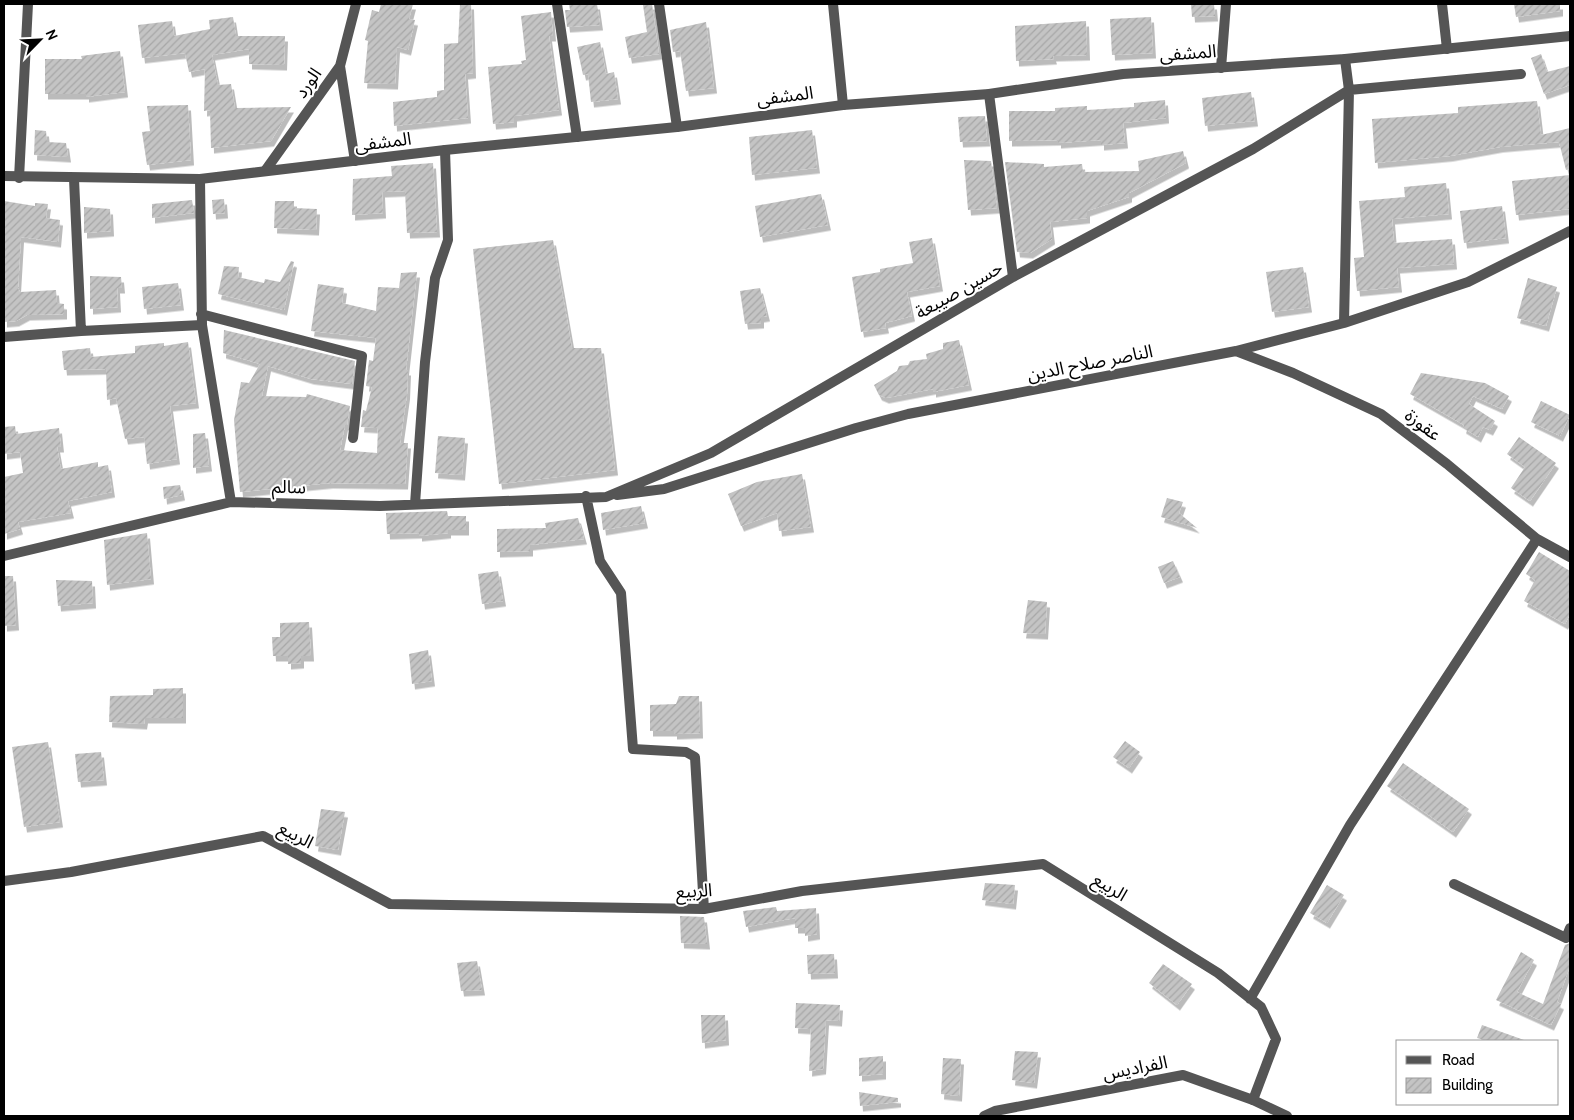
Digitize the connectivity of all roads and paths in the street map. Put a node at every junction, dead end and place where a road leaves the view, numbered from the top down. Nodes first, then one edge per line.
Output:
1 (28, 4) edge
2 (356, 4) edge
3 (556, 4) edge
4 (659, 4) edge
5 (833, 4) edge
6 (1226, 4) edge
7 (1234, 4) edge
8 (1442, 4) edge
9 (1226, 19) junction
10 (1570, 36) edge
11 (1447, 49) junction
12 (1345, 59) junction
13 (340, 66) junction
14 (1221, 68) junction
15 (1521, 74) dead end
16 (1350, 90) junction
17 (989, 94) junction
18 (843, 105) junction
19 (677, 127) junction
20 (577, 136) junction
21 (445, 150) junction
22 (355, 161) junction
23 (266, 171) junction
24 (4, 176) edge
25 (19, 178) junction
26 (74, 178) junction
27 (200, 179) junction
28 (1570, 231) edge
29 (1013, 277) junction
30 (202, 314) junction
31 (1344, 323) junction
32 (202, 325) junction
33 (81, 331) junction
34 (4, 337) edge
35 (1236, 351) junction
36 (353, 438) dead end
37 (582, 497) junction
38 (606, 497) junction
39 (231, 502) junction
40 (414, 504) junction
41 (1537, 539) junction
42 (4, 556) edge
43 (1570, 558) edge
44 (4, 881) edge
45 (1454, 884) dead end
46 (704, 909) junction
47 (1570, 928) edge
48 (1250, 999) junction
49 (1253, 1100) junction
50 (984, 1116) edge
51 (1287, 1116) edge

1 - 25 street
2 - 13 street, الورد
3 - 20 street
4 - 19 street
5 - 18 street
6 - 9 street
7 - 9 street
8 - 11 street
9 - 14 street
10 - 11 street, المشفى
11 - 12 street, المشفى
12 - 14 street, المشفى
12 - 16 street
13 - 22 street
13 - 23 street, الورد
14 - 17 street, المشفى
15 - 16 street
16 - 29 street, حسين صيبعة
16 - 31 street
17 - 18 street, المشفى
17 - 29 street
18 - 19 street, المشفى
19 - 20 street, المشفى
20 - 21 street, المشفى
21 - 22 street, المشفى
21 - 40 street
22 - 23 street, المشفى
23 - 27 street, المشفى
24 - 25 street, المشفى
25 - 26 street, المشفى
26 - 27 street, المشفى
26 - 33 street
27 - 30 street
28 - 31 street, الناصر صلاح الدين
29 - 38 street, حسين صيبعة
30 - 32 street
30 - 36 street
31 - 35 street, الناصر صلاح الدين
32 - 33 street
32 - 39 street
33 - 34 street
35 - 38 street, الناصر صلاح الدين
35 - 41 street, عقوزة
37 - 38 street, حسين صيبعة
37 - 40 street, سالم
37 - 46 street
39 - 40 street, سالم
39 - 42 street, سالم
41 - 43 street, عقوزة
41 - 48 street
44 - 46 street, الربيع
45 - 47 street
46 - 48 street, الربيع
48 - 49 street, الربيع
49 - 50 street, الفراديس
49 - 51 street, الفراديس

